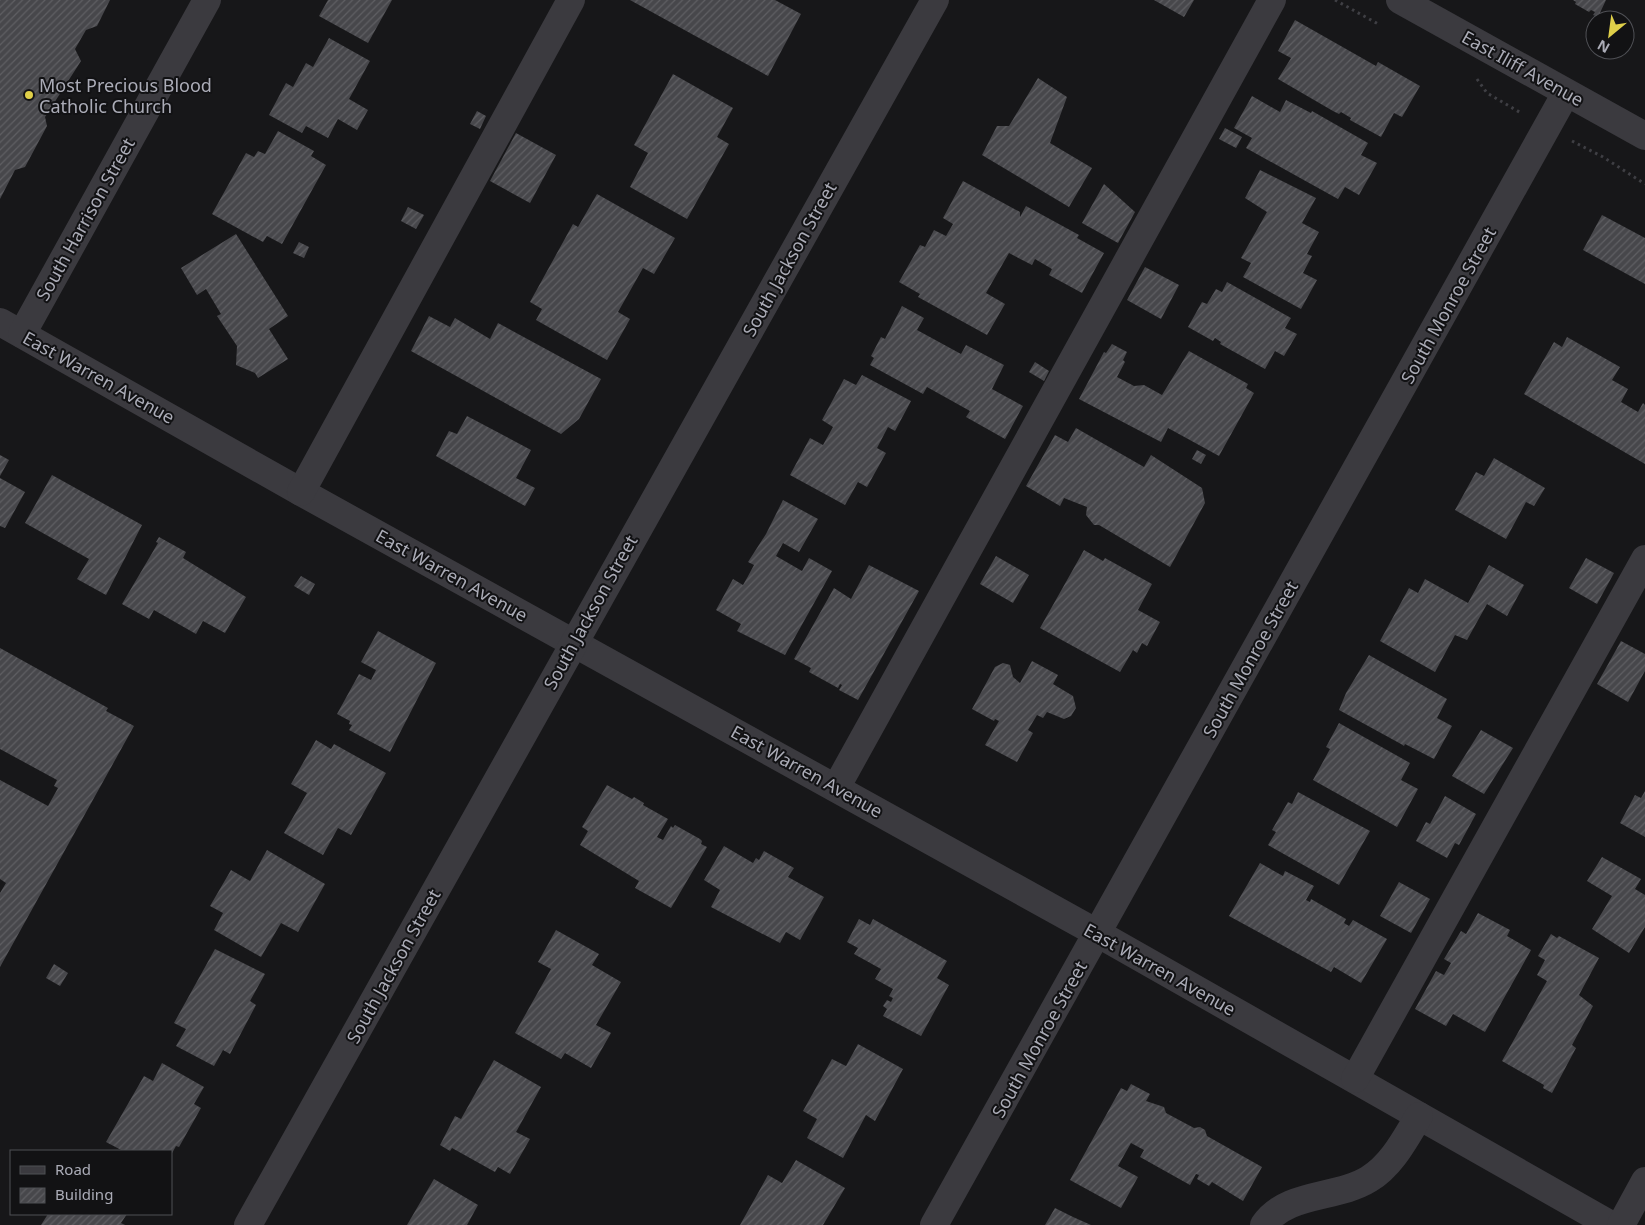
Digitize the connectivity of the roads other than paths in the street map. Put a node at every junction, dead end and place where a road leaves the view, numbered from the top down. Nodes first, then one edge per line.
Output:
1 (207, 0) edge
2 (571, 0) edge
3 (934, 0) edge
4 (1272, 0) edge
5 (1400, 0) edge
6 (1566, 92) junction
7 (1645, 136) edge
8 (11, 328) edge
9 (301, 492) junction
10 (1645, 559) edge
11 (573, 642) junction
12 (836, 788) junction
13 (1097, 934) junction
14 (1354, 1079) junction
15 (1419, 1116) junction
16 (1645, 1181) edge
17 (248, 1225) edge
18 (934, 1225) edge
19 (1264, 1225) edge
20 (1611, 1225) edge
21 (1621, 1225) edge

1 - 8 street, South Harrison Street
2 - 9 street
3 - 11 street, South Jackson Street
4 - 12 street
5 - 6 street, East Iliff Avenue
6 - 7 street, East Iliff Avenue
6 - 13 street, South Monroe Street
8 - 9 street, East Warren Avenue
9 - 11 street, East Warren Avenue
10 - 14 street
11 - 12 street, East Warren Avenue
11 - 17 street, South Jackson Street
12 - 13 street, East Warren Avenue
13 - 14 street, East Warren Avenue
13 - 18 street, South Monroe Street
14 - 15 street, East Warren Avenue
15 - 19 street
15 - 20 street, East Warren Avenue
16 - 21 street

